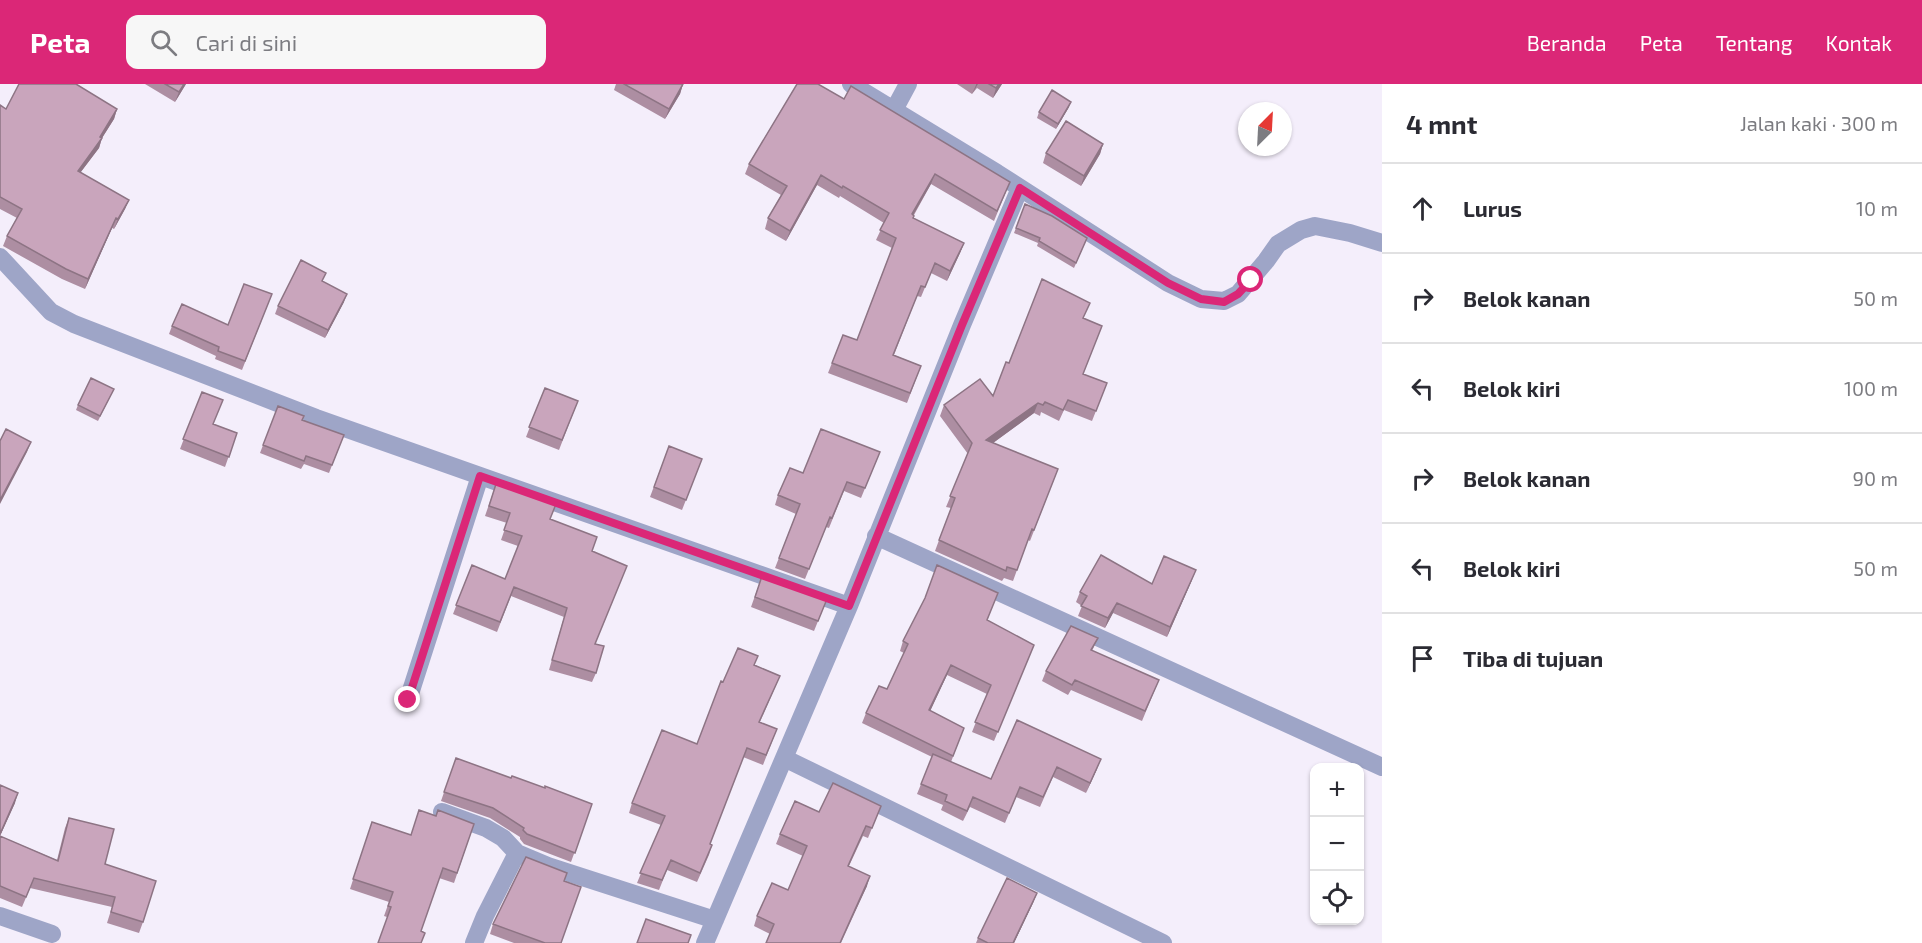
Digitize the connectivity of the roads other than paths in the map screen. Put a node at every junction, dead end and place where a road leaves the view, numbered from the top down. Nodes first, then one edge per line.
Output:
1 (851, 84) edge
2 (908, 84) edge
3 (894, 110) junction
4 (1020, 188) junction
5 (1382, 243) edge
6 (0, 257) edge
7 (480, 476) junction
8 (876, 536) junction
9 (849, 606) junction
10 (408, 700) dead end
11 (783, 758) junction
12 (1382, 767) edge
13 (442, 813) edge
14 (517, 853) junction
15 (0, 916) edge
16 (715, 920) junction
17 (52, 934) dead end
18 (474, 943) edge
19 (705, 943) edge
20 (1163, 943) edge

1 - 3 street
2 - 3 street
3 - 4 street
4 - 5 street
4 - 8 street
6 - 7 street
7 - 9 street
7 - 10 street
8 - 9 street
8 - 12 street
9 - 11 street
11 - 16 street
11 - 20 street
13 - 14 street
14 - 16 street
14 - 18 street
15 - 17 street
16 - 19 street

